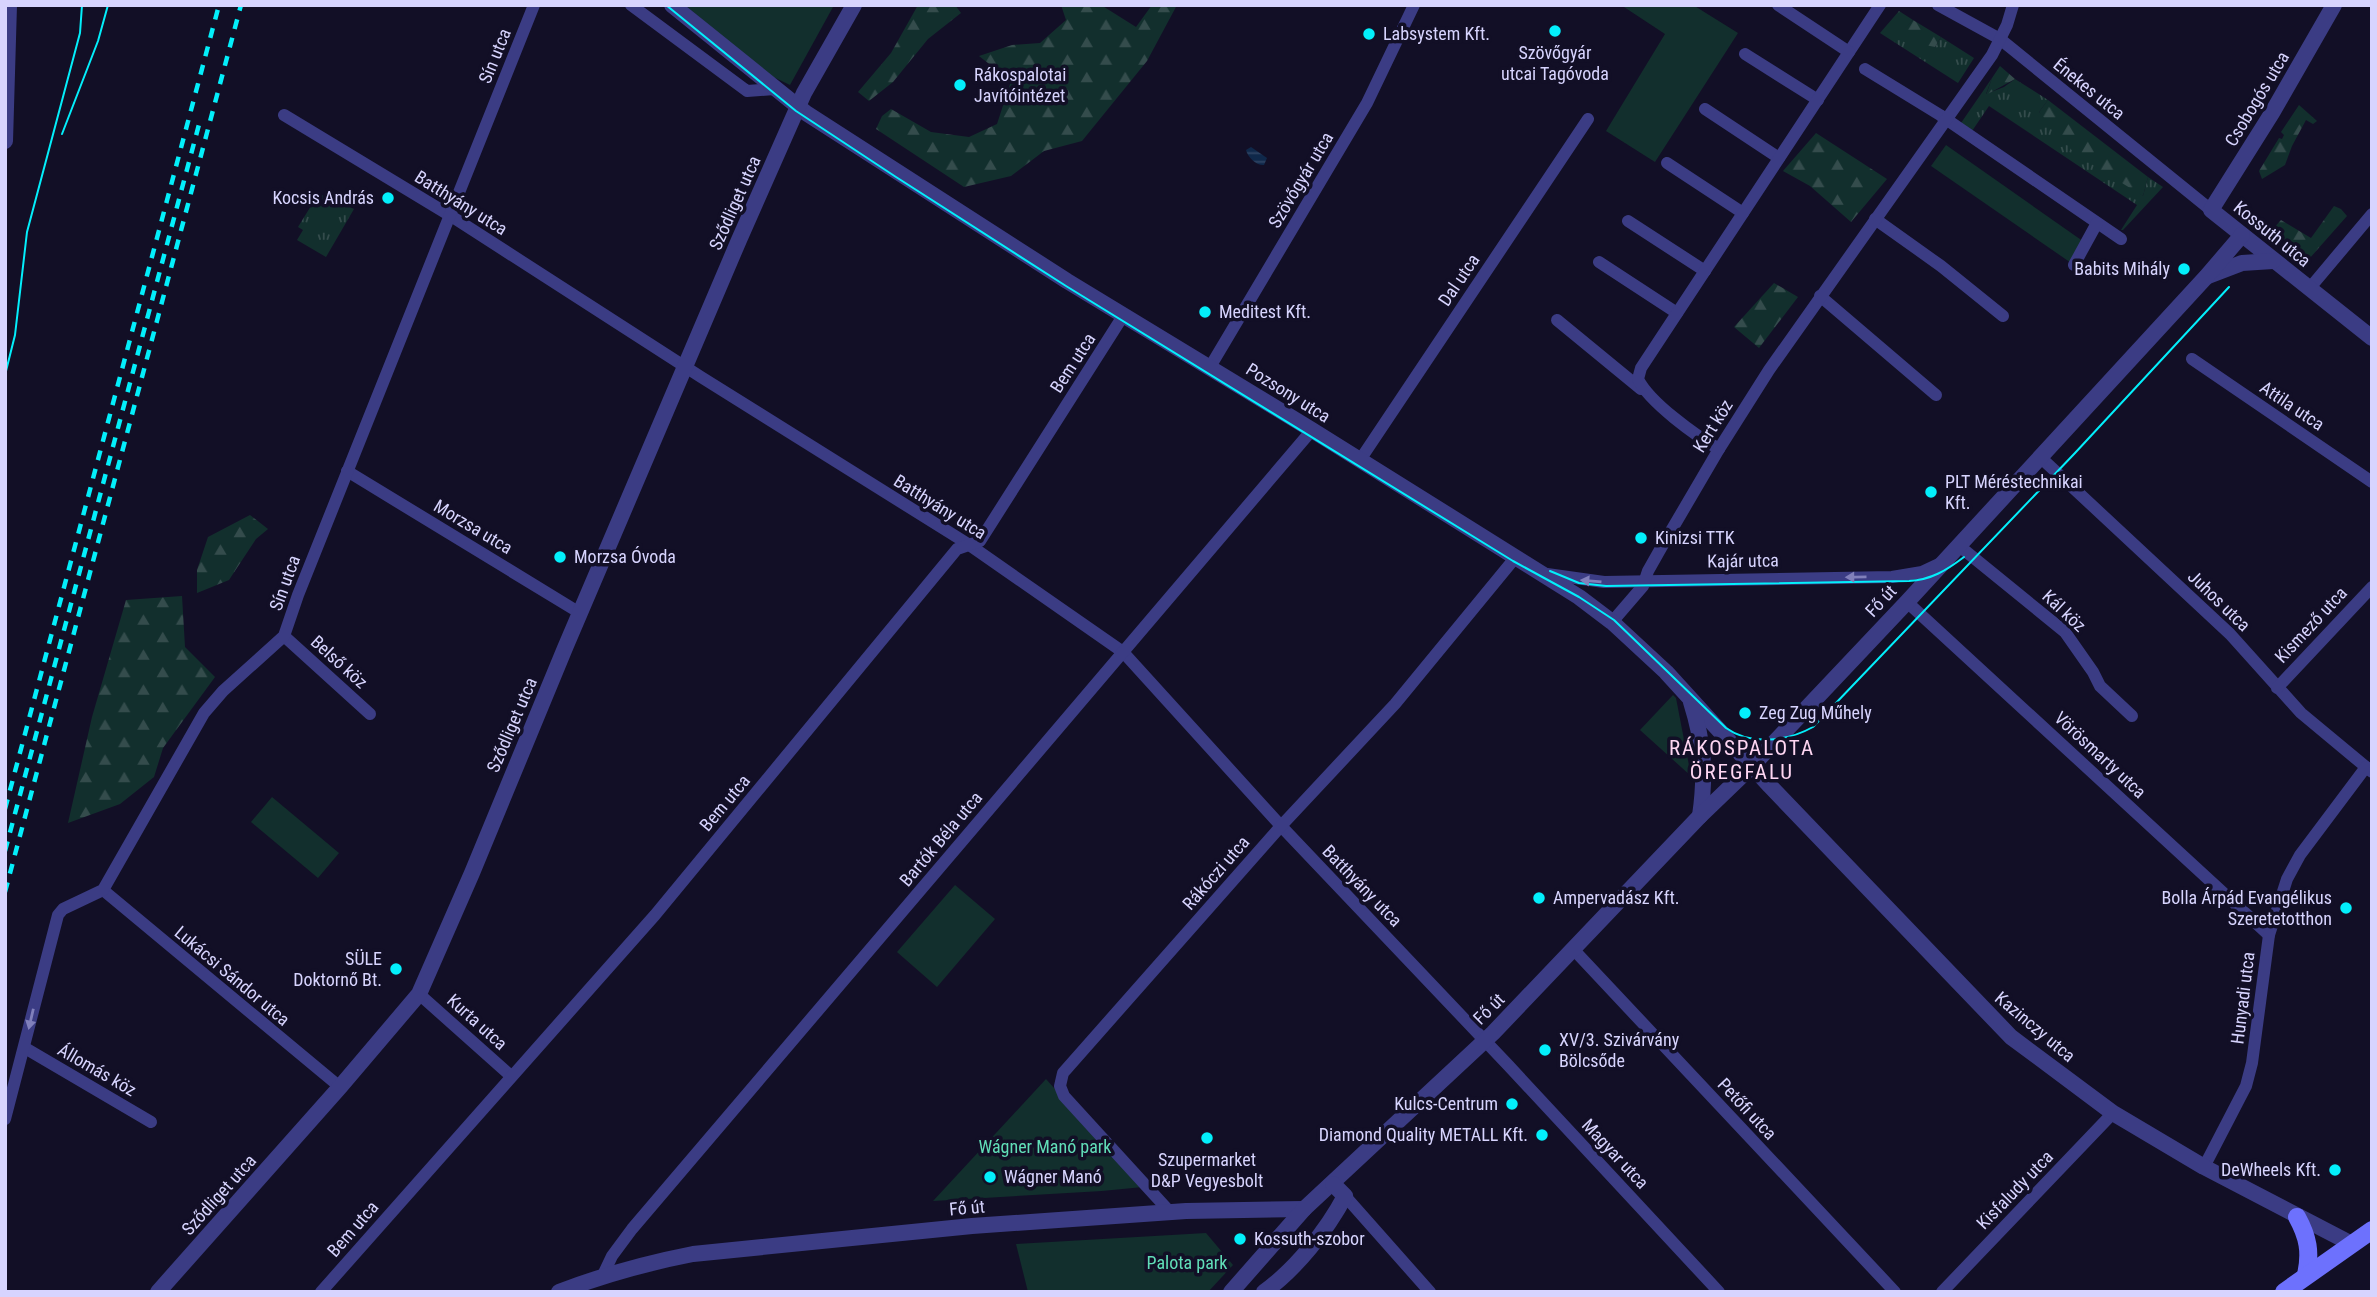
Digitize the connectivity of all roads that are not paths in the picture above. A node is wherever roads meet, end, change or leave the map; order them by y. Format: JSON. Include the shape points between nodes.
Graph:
{"nodes":[{"id":1,"x":9,"y":5,"type":"edge"},
{"id":2,"x":534,"y":5,"type":"edge"},
{"id":3,"x":631,"y":5,"type":"edge"},
{"id":4,"x":672,"y":5,"type":"edge"},
{"id":5,"x":1414,"y":5,"type":"edge"},
{"id":6,"x":1778,"y":5,"type":"edge"},
{"id":7,"x":1880,"y":5,"type":"edge"},
{"id":8,"x":1938,"y":5,"type":"edge"},
{"id":9,"x":2013,"y":5,"type":"edge"},
{"id":10,"x":2334,"y":5,"type":"edge"},
{"id":11,"x":852,"y":6,"type":"edge"},
{"id":12,"x":2000,"y":39,"type":"junction"},
{"id":13,"x":1849,"y":52,"type":"junction"},
{"id":14,"x":1745,"y":54,"type":"dead end"},
{"id":15,"x":1866,"y":69,"type":"dead end"},
{"id":16,"x":774,"y":89,"type":"junction"},
{"id":17,"x":1818,"y":100,"type":"junction"},
{"id":18,"x":798,"y":107,"type":"junction"},
{"id":19,"x":1705,"y":109,"type":"dead end"},
{"id":20,"x":284,"y":115,"type":"dead end"},
{"id":21,"x":1588,"y":119,"type":"dead end"},
{"id":22,"x":1948,"y":120,"type":"junction"},
{"id":23,"x":5,"y":141,"type":"edge"},
{"id":24,"x":1779,"y":158,"type":"junction"},
{"id":25,"x":1667,"y":163,"type":"dead end"},
{"id":26,"x":2211,"y":210,"type":"junction"},
{"id":27,"x":1743,"y":213,"type":"junction"},
{"id":28,"x":2372,"y":214,"type":"edge"},
{"id":29,"x":451,"y":216,"type":"junction"},
{"id":30,"x":1875,"y":219,"type":"junction"},
{"id":31,"x":1628,"y":220,"type":"dead end"},
{"id":32,"x":2097,"y":223,"type":"junction"},
{"id":33,"x":2242,"y":235,"type":"junction"},
{"id":34,"x":2121,"y":239,"type":"dead end"},
{"id":35,"x":2273,"y":261,"type":"junction"},
{"id":36,"x":1599,"y":262,"type":"dead end"},
{"id":37,"x":2074,"y":265,"type":"dead end"},
{"id":38,"x":1705,"y":271,"type":"junction"},
{"id":39,"x":2206,"y":277,"type":"junction"},
{"id":40,"x":2309,"y":289,"type":"junction"},
{"id":41,"x":1820,"y":296,"type":"junction"},
{"id":42,"x":1677,"y":313,"type":"junction"},
{"id":43,"x":1124,"y":316,"type":"junction"},
{"id":44,"x":2003,"y":316,"type":"dead end"},
{"id":45,"x":1557,"y":320,"type":"dead end"},
{"id":46,"x":2372,"y":338,"type":"edge"},
{"id":47,"x":2192,"y":359,"type":"dead end"},
{"id":48,"x":685,"y":366,"type":"junction"},
{"id":49,"x":1210,"y":367,"type":"junction"},
{"id":50,"x":1644,"y":392,"type":"junction"},
{"id":51,"x":1937,"y":395,"type":"dead end"},
{"id":52,"x":1312,"y":430,"type":"junction"},
{"id":53,"x":1719,"y":449,"type":"junction"},
{"id":54,"x":2039,"y":456,"type":"junction"},
{"id":55,"x":1360,"y":460,"type":"junction"},
{"id":56,"x":347,"y":471,"type":"junction"},
{"id":57,"x":2372,"y":482,"type":"edge"},
{"id":58,"x":968,"y":544,"type":"junction"},
{"id":59,"x":1958,"y":545,"type":"junction"},
{"id":60,"x":1515,"y":558,"type":"junction"},
{"id":61,"x":1945,"y":560,"type":"junction"},
{"id":62,"x":1538,"y":572,"type":"junction"},
{"id":63,"x":1645,"y":580,"type":"junction"},
{"id":64,"x":2372,"y":587,"type":"edge"},
{"id":65,"x":1907,"y":602,"type":"junction"},
{"id":66,"x":580,"y":613,"type":"junction"},
{"id":67,"x":1612,"y":622,"type":"junction"},
{"id":68,"x":284,"y":636,"type":"junction"},
{"id":69,"x":1123,"y":652,"type":"junction"},
{"id":70,"x":2277,"y":688,"type":"junction"},
{"id":71,"x":1689,"y":697,"type":"junction"},
{"id":72,"x":370,"y":714,"type":"dead end"},
{"id":73,"x":2132,"y":716,"type":"dead end"},
{"id":74,"x":1752,"y":766,"type":"junction"},
{"id":75,"x":2369,"y":770,"type":"edge"},
{"id":76,"x":1700,"y":816,"type":"junction"},
{"id":77,"x":1281,"y":826,"type":"junction"},
{"id":78,"x":103,"y":891,"type":"junction"},
{"id":79,"x":2269,"y":935,"type":"junction"},
{"id":80,"x":1574,"y":950,"type":"junction"},
{"id":81,"x":419,"y":994,"type":"junction"},
{"id":82,"x":1485,"y":1041,"type":"junction"},
{"id":83,"x":25,"y":1048,"type":"junction"},
{"id":84,"x":511,"y":1076,"type":"junction"},
{"id":85,"x":340,"y":1087,"type":"junction"},
{"id":86,"x":2113,"y":1113,"type":"junction"},
{"id":87,"x":5,"y":1119,"type":"edge"},
{"id":88,"x":151,"y":1122,"type":"dead end"},
{"id":89,"x":2204,"y":1167,"type":"junction"},
{"id":90,"x":1333,"y":1184,"type":"junction"},
{"id":91,"x":1345,"y":1196,"type":"junction"},
{"id":92,"x":1304,"y":1209,"type":"junction"},
{"id":93,"x":1170,"y":1212,"type":"junction"},
{"id":94,"x":2297,"y":1217,"type":"junction"},
{"id":95,"x":2372,"y":1230,"type":"edge"},
{"id":96,"x":2350,"y":1243,"type":"junction"},
{"id":97,"x":603,"y":1275,"type":"junction"},
{"id":98,"x":2306,"y":1275,"type":"junction"},
{"id":99,"x":158,"y":1292,"type":"edge"},
{"id":100,"x":321,"y":1292,"type":"edge"},
{"id":101,"x":559,"y":1292,"type":"edge"},
{"id":102,"x":1231,"y":1292,"type":"edge"},
{"id":103,"x":1264,"y":1292,"type":"edge"},
{"id":104,"x":1430,"y":1292,"type":"edge"},
{"id":105,"x":1719,"y":1292,"type":"edge"},
{"id":106,"x":1895,"y":1292,"type":"edge"},
{"id":107,"x":1942,"y":1292,"type":"edge"},
{"id":108,"x":2284,"y":1292,"type":"edge"}],
"edges":[{"from":1,"to":23,"type":"street"},
{"from":2,"to":29,"type":"street","name":"Sín utca"},
{"from":3,"to":16,"type":"street","via":[[747,91]]},
{"from":4,"to":16,"type":"street","name":"Pozsony utca"},
{"from":5,"to":49,"type":"street","name":"Szövőgyár utca","via":[[1367,103]]},
{"from":6,"to":13,"type":"street"},
{"from":7,"to":13,"type":"street"},
{"from":8,"to":12,"type":"street","name":"Énekes utca"},
{"from":9,"to":12,"type":"street","name":"Kert köz"},
{"from":10,"to":26,"type":"street","name":"Csobogós utca"},
{"from":11,"to":18,"type":"street","name":"Sződliget utca"},
{"from":12,"to":22,"type":"street","name":"Kert köz"},
{"from":12,"to":26,"type":"street","name":"Énekes utca"},
{"from":13,"to":17,"type":"street"},
{"from":14,"to":17,"type":"street"},
{"from":15,"to":22,"type":"street"},
{"from":16,"to":18,"type":"street","name":"Pozsony utca"},
{"from":17,"to":24,"type":"street"},
{"from":18,"to":43,"type":"street","name":"Pozsony utca"},
{"from":18,"to":48,"type":"street","name":"Sződliget utca"},
{"from":19,"to":24,"type":"street"},
{"from":20,"to":29,"type":"street","name":"Batthyány utca"},
{"from":21,"to":55,"type":"street","name":"Dal utca"},
{"from":22,"to":30,"type":"street","name":"Kert köz"},
{"from":22,"to":32,"type":"street"},
{"from":24,"to":27,"type":"street"},
{"from":25,"to":27,"type":"street"},
{"from":26,"to":33,"type":"street","name":"Kossuth utca"},
{"from":27,"to":38,"type":"street"},
{"from":28,"to":40,"type":"street","name":"Kossuth utca"},
{"from":29,"to":48,"type":"street","name":"Batthyány utca"},
{"from":29,"to":56,"type":"street","name":"Sín utca"},
{"from":30,"to":41,"type":"street","name":"Kert köz"},
{"from":30,"to":44,"type":"street"},
{"from":31,"to":38,"type":"street"},
{"from":32,"to":34,"type":"street"},
{"from":32,"to":37,"type":"street"},
{"from":33,"to":35,"type":"street","name":"Kossuth utca"},
{"from":33,"to":39,"type":"street","name":"Fő út"},
{"from":35,"to":39,"type":"street","name":"Fő út","via":[[2242,263]]},
{"from":35,"to":40,"type":"street","name":"Kossuth utca"},
{"from":36,"to":42,"type":"street"},
{"from":38,"to":42,"type":"street"},
{"from":39,"to":54,"type":"street","name":"Fő út"},
{"from":40,"to":46,"type":"street","name":"Kossuth utca"},
{"from":41,"to":51,"type":"street"},
{"from":41,"to":53,"type":"street","name":"Kert köz"},
{"from":42,"to":50,"type":"street","via":[[1641,368],[1638,379]]},
{"from":43,"to":49,"type":"street","name":"Pozsony utca"},
{"from":43,"to":58,"type":"street","name":"Bem utca","via":[[980,541]]},
{"from":45,"to":50,"type":"street"},
{"from":47,"to":57,"type":"street","name":"Attila utca"},
{"from":48,"to":58,"type":"street","name":"Batthyány utca"},
{"from":48,"to":66,"type":"street","name":"Sződliget utca"},
{"from":49,"to":52,"type":"street","name":"Pozsony utca"},
{"from":50,"to":53,"type":"street"},
{"from":52,"to":55,"type":"street","name":"Pozsony utca"},
{"from":52,"to":69,"type":"street","name":"Bartók Béla utca"},
{"from":53,"to":63,"type":"street","name":"Kert köz"},
{"from":54,"to":59,"type":"street","name":"Fő út"},
{"from":54,"to":70,"type":"street","name":"Juhos utca","via":[[2230,634]]},
{"from":55,"to":60,"type":"street","name":"Pozsony utca"},
{"from":56,"to":66,"type":"street","name":"Morzsa utca"},
{"from":56,"to":68,"type":"street","name":"Sín utca"},
{"from":58,"to":69,"type":"street","name":"Batthyány utca"},
{"from":58,"to":84,"type":"street","name":"Bem utca","via":[[957,549],[655,915]]},
{"from":59,"to":61,"type":"street","name":"Fő út"},
{"from":59,"to":73,"type":"street","name":"Kál köz","via":[[2065,632],[2100,686]]},
{"from":60,"to":62,"type":"street","name":"Pozsony utca"},
{"from":60,"to":77,"type":"street","name":"Rákóczi utca","via":[[1395,704]]},
{"from":61,"to":63,"type":"street","name":"Kajár utca","one_way":true,"via":[[1899,577]]},
{"from":61,"to":65,"type":"street","name":"Fő út"},
{"from":63,"to":62,"type":"street","name":"Kajár utca","one_way":true,"via":[[1604,582]]},
{"from":62,"to":67,"type":"street","name":"Pozsony utca"},
{"from":63,"to":67,"type":"street","name":"Kert köz"},
{"from":64,"to":70,"type":"street","name":"Kismező utca"},
{"from":65,"to":74,"type":"street","name":"Fő út"},
{"from":65,"to":79,"type":"street","name":"Vörösmarty utca"},
{"from":66,"to":81,"type":"street","name":"Sződliget utca"},
{"from":67,"to":71,"type":"street","name":"Pozsony utca"},
{"from":68,"to":72,"type":"street","name":"Belső köz"},
{"from":68,"to":78,"type":"street","name":"Sín utca","via":[[204,713]]},
{"from":69,"to":77,"type":"street","name":"Batthyány utca"},
{"from":69,"to":97,"type":"street","name":"Bartók Béla utca","via":[[632,1229]]},
{"from":70,"to":75,"type":"street","name":"Juhos utca"},
{"from":71,"to":74,"type":"street","name":"Pozsony utca"},
{"from":71,"to":76,"type":"street","via":[[1703,755]]},
{"from":74,"to":76,"type":"street","name":"Fő út"},
{"from":74,"to":86,"type":"street","name":"Kazinczy utca","via":[[2011,1037]]},
{"from":75,"to":79,"type":"street","name":"Hunyadi utca","via":[[2300,855]]},
{"from":76,"to":80,"type":"street","name":"Fő út"},
{"from":77,"to":82,"type":"street","name":"Batthyány utca"},
{"from":77,"to":93,"type":"street","name":"Rákóczi utca","via":[[1063,1073],[1060,1086],[1064,1096]]},
{"from":78,"to":83,"type":"street","one_way":true,"via":[[58,915]]},
{"from":78,"to":85,"type":"street","name":"Lukácsi Sándor utca"},
{"from":79,"to":89,"type":"street","name":"Hunyadi utca","via":[[2246,1086]]},
{"from":80,"to":82,"type":"street","name":"Fő út"},
{"from":80,"to":106,"type":"street","name":"Petőfi utca"},
{"from":81,"to":84,"type":"street","name":"Kurta utca"},
{"from":81,"to":85,"type":"street","name":"Sződliget utca"},
{"from":82,"to":90,"type":"street","name":"Fő út"},
{"from":82,"to":105,"type":"street","name":"Magyar utca"},
{"from":83,"to":87,"type":"street"},
{"from":83,"to":88,"type":"street","name":"Állomás köz"},
{"from":84,"to":100,"type":"street","name":"Bem utca"},
{"from":85,"to":99,"type":"street","name":"Sződliget utca"},
{"from":86,"to":89,"type":"street","name":"Kazinczy utca"},
{"from":86,"to":107,"type":"street","name":"Kisfaludy utca"},
{"from":89,"to":94,"type":"street","name":"Kazinczy utca"},
{"from":90,"to":91,"type":"street"},
{"from":90,"to":92,"type":"street","name":"Fő út"},
{"from":91,"to":103,"type":"street","via":[[1311,1246]]},
{"from":91,"to":104,"type":"street"},
{"from":92,"to":93,"type":"street","name":"Fő út"},
{"from":92,"to":102,"type":"street"},
{"from":93,"to":97,"type":"street","name":"Fő út","via":[[693,1254]]},
{"from":94,"to":96,"type":"street","name":"Kazinczy utca"},
{"from":94,"to":98,"type":"main road","via":[[2309,1241]]},
{"from":95,"to":96,"type":"main road"},
{"from":96,"to":98,"type":"main road"},
{"from":97,"to":101,"type":"street","name":"Fő út"},
{"from":98,"to":108,"type":"main road"}]}
